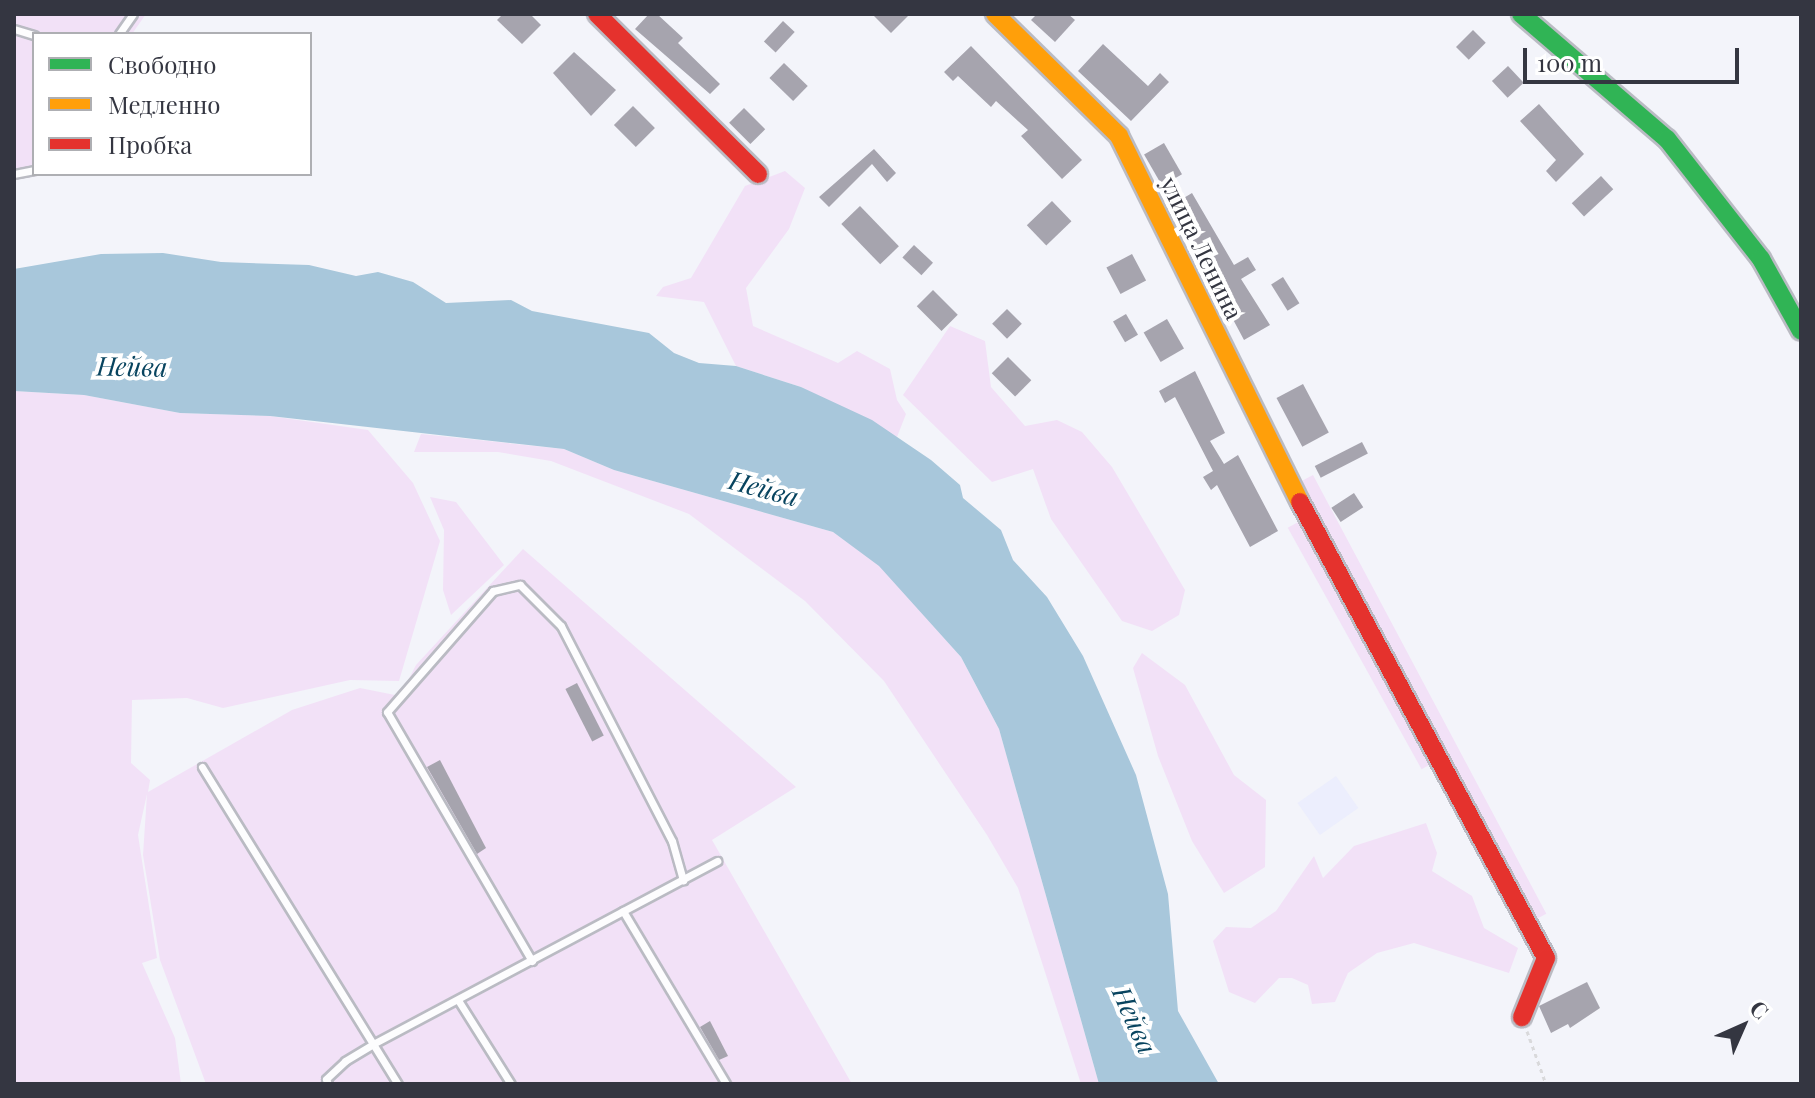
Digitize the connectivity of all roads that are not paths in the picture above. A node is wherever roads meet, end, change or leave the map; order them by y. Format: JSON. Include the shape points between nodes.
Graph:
{"nodes":[{"id":1,"x":133,"y":14,"type":"edge"},
{"id":2,"x":597,"y":14,"type":"edge"},
{"id":3,"x":995,"y":14,"type":"edge"},
{"id":4,"x":1521,"y":14,"type":"edge"},
{"id":5,"x":120,"y":32,"type":"edge"},
{"id":6,"x":758,"y":174,"type":"dead end"},
{"id":7,"x":1801,"y":331,"type":"edge"},
{"id":8,"x":202,"y":767,"type":"dead end"},
{"id":9,"x":717,"y":861,"type":"dead end"},
{"id":10,"x":683,"y":880,"type":"junction"},
{"id":11,"x":623,"y":911,"type":"junction"},
{"id":12,"x":532,"y":961,"type":"junction"},
{"id":13,"x":458,"y":1000,"type":"junction"},
{"id":14,"x":1522,"y":1017,"type":"road end"},
{"id":15,"x":373,"y":1044,"type":"junction"},
{"id":16,"x":328,"y":1084,"type":"edge"},
{"id":17,"x":398,"y":1084,"type":"edge"},
{"id":18,"x":511,"y":1084,"type":"edge"},
{"id":19,"x":726,"y":1084,"type":"edge"}],
"edges":[{"from":1,"to":5,"type":"lane"},
{"from":2,"to":6,"type":"street"},
{"from":3,"to":14,"type":"street","name":"улица Ленина","via":[[1119,136],[1318,538],[1546,958]]},
{"from":4,"to":7,"type":"street","via":[[1667,139],[1761,259]]},
{"from":8,"to":15,"type":"lane"},
{"from":9,"to":10,"type":"lane"},
{"from":10,"to":11,"type":"lane"},
{"from":10,"to":12,"type":"lane","via":[[672,841],[561,626],[520,585],[493,591],[387,712]]},
{"from":11,"to":12,"type":"lane"},
{"from":11,"to":19,"type":"lane"},
{"from":12,"to":13,"type":"lane"},
{"from":13,"to":15,"type":"lane"},
{"from":13,"to":18,"type":"lane"},
{"from":15,"to":16,"type":"lane","via":[[345,1061],[326,1079]]},
{"from":15,"to":17,"type":"lane"}]}
